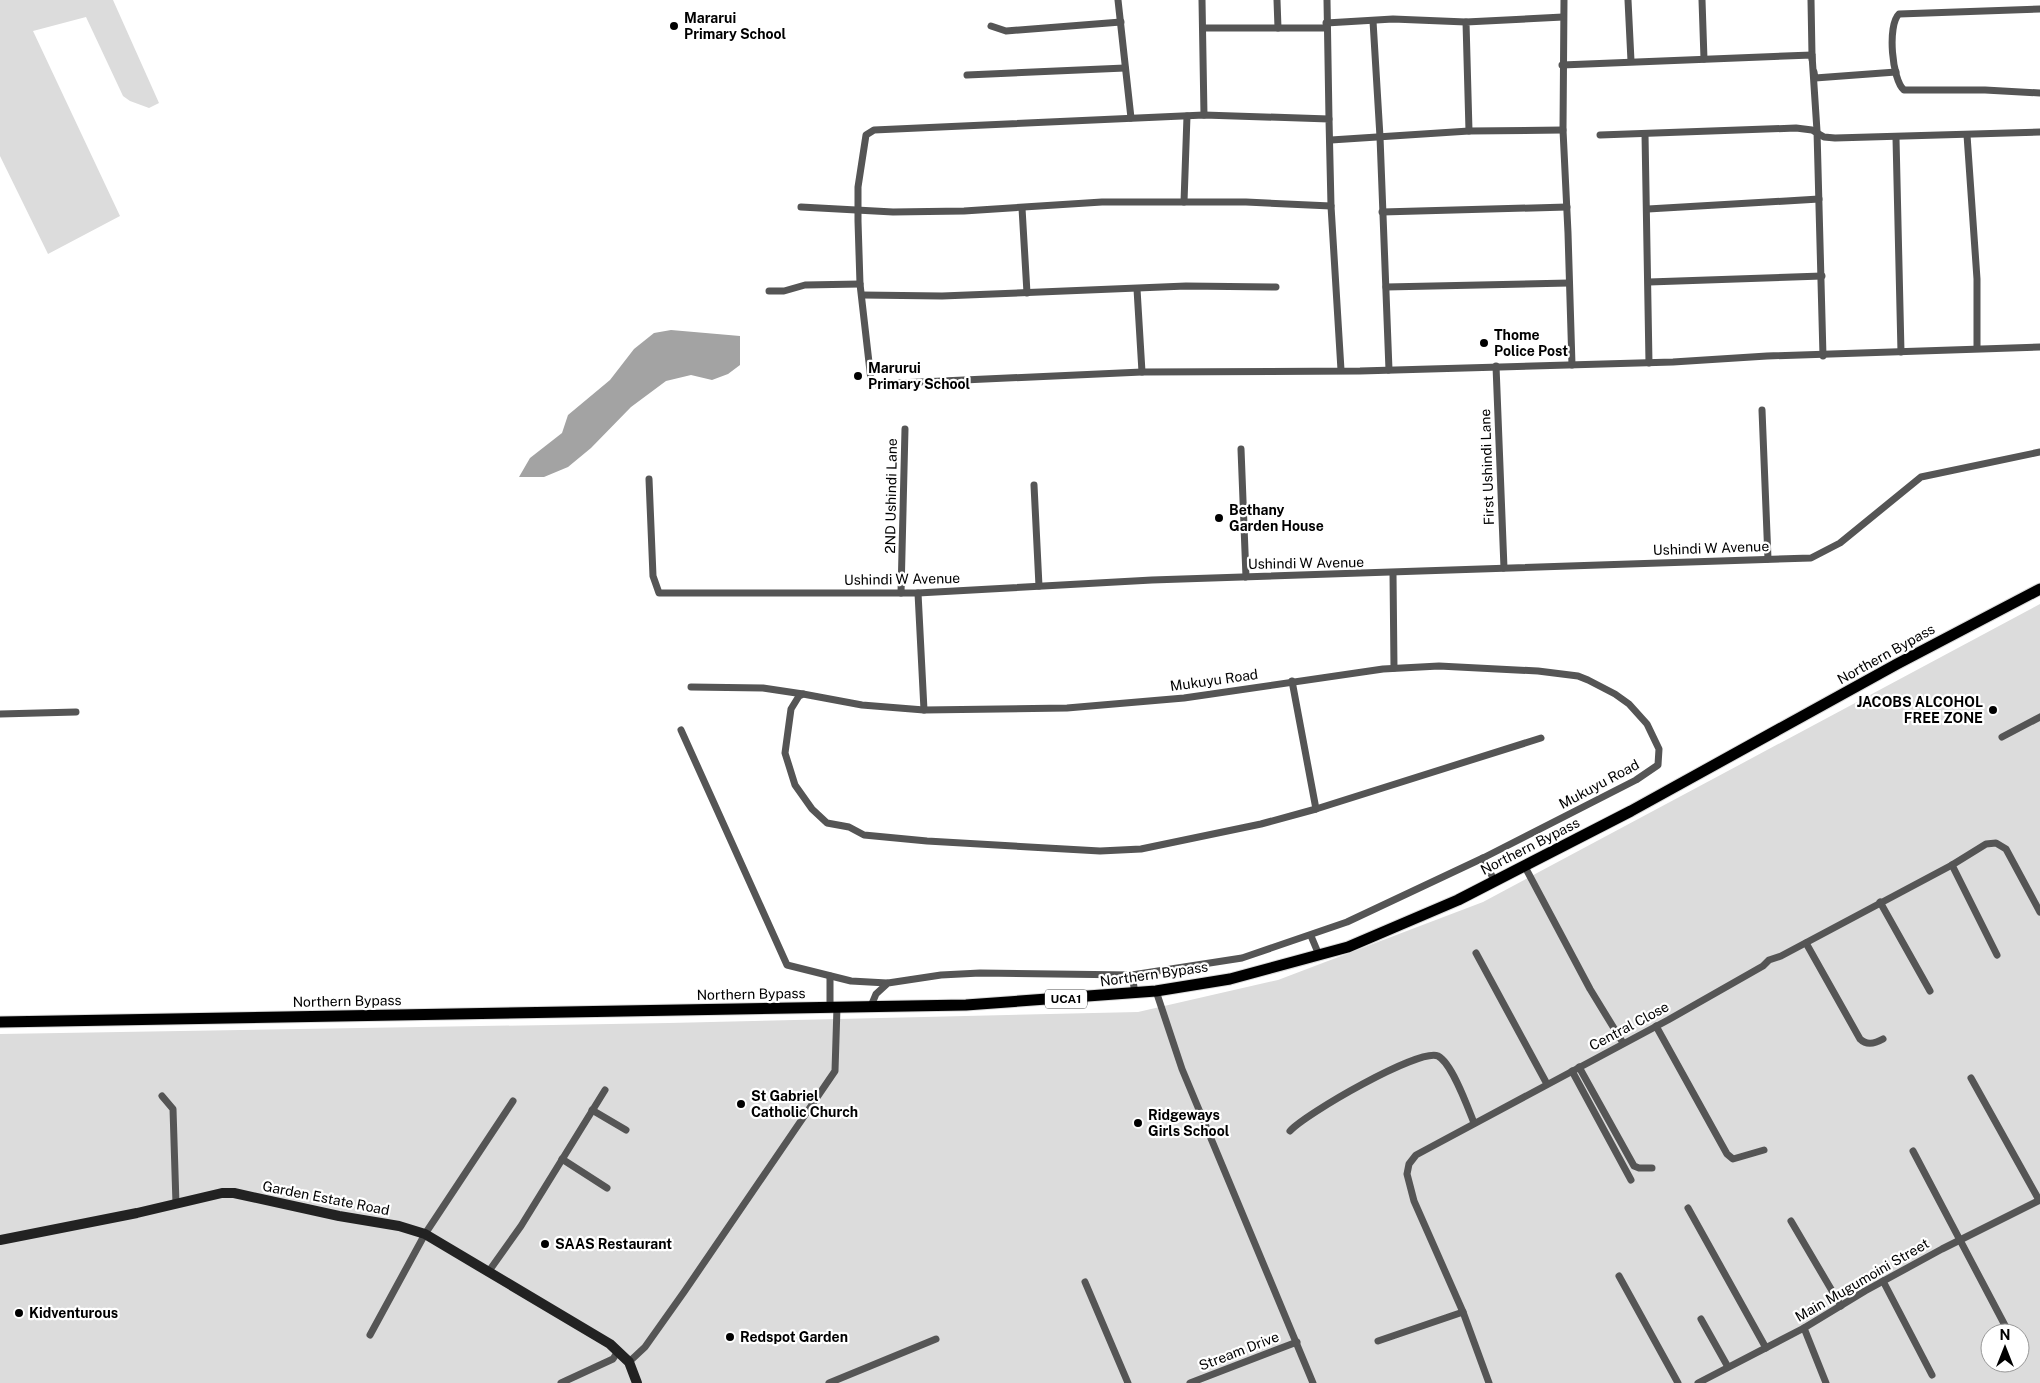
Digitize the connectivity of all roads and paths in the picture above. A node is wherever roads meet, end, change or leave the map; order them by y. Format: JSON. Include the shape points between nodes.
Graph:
{"nodes":[{"id":1,"x":1118,"y":0,"type":"edge"},
{"id":2,"x":1202,"y":0,"type":"edge"},
{"id":3,"x":1277,"y":0,"type":"edge"},
{"id":4,"x":1327,"y":0,"type":"edge"},
{"id":5,"x":1564,"y":0,"type":"edge"},
{"id":6,"x":1628,"y":0,"type":"edge"},
{"id":7,"x":1702,"y":0,"type":"edge"},
{"id":8,"x":1811,"y":0,"type":"edge"},
{"id":9,"x":2040,"y":9,"type":"edge"},
{"id":10,"x":1563,"y":17,"type":"junction"},
{"id":11,"x":1373,"y":21,"type":"junction"},
{"id":12,"x":1121,"y":22,"type":"junction"},
{"id":13,"x":1466,"y":22,"type":"junction"},
{"id":14,"x":1326,"y":25,"type":"junction"},
{"id":15,"x":991,"y":26,"type":"dead end"},
{"id":16,"x":1203,"y":28,"type":"junction"},
{"id":17,"x":1278,"y":28,"type":"junction"},
{"id":18,"x":1812,"y":55,"type":"junction"},
{"id":19,"x":1704,"y":59,"type":"junction"},
{"id":20,"x":1631,"y":61,"type":"junction"},
{"id":21,"x":1562,"y":65,"type":"junction"},
{"id":22,"x":1126,"y":68,"type":"junction"},
{"id":23,"x":1896,"y":72,"type":"junction"},
{"id":24,"x":967,"y":75,"type":"dead end"},
{"id":25,"x":2040,"y":93,"type":"edge"},
{"id":26,"x":1204,"y":115,"type":"junction"},
{"id":27,"x":1187,"y":116,"type":"junction"},
{"id":28,"x":1131,"y":118,"type":"junction"},
{"id":29,"x":1329,"y":118,"type":"junction"},
{"id":30,"x":1563,"y":130,"type":"junction"},
{"id":31,"x":1468,"y":131,"type":"junction"},
{"id":32,"x":1817,"y":131,"type":"junction"},
{"id":33,"x":2040,"y":132,"type":"edge"},
{"id":34,"x":1645,"y":134,"type":"junction"},
{"id":35,"x":1600,"y":135,"type":"dead end"},
{"id":36,"x":1967,"y":135,"type":"junction"},
{"id":37,"x":1380,"y":137,"type":"junction"},
{"id":38,"x":1896,"y":138,"type":"junction"},
{"id":39,"x":1331,"y":140,"type":"junction"},
{"id":40,"x":1819,"y":199,"type":"junction"},
{"id":41,"x":1184,"y":202,"type":"junction"},
{"id":42,"x":1331,"y":206,"type":"junction"},
{"id":43,"x":801,"y":207,"type":"dead end"},
{"id":44,"x":1567,"y":207,"type":"junction"},
{"id":45,"x":1022,"y":208,"type":"junction"},
{"id":46,"x":858,"y":209,"type":"junction"},
{"id":47,"x":1648,"y":209,"type":"junction"},
{"id":48,"x":1382,"y":212,"type":"junction"},
{"id":49,"x":1822,"y":276,"type":"junction"},
{"id":50,"x":1649,"y":282,"type":"junction"},
{"id":51,"x":1569,"y":283,"type":"junction"},
{"id":52,"x":860,"y":284,"type":"junction"},
{"id":53,"x":1276,"y":287,"type":"dead end"},
{"id":54,"x":1386,"y":287,"type":"junction"},
{"id":55,"x":1137,"y":289,"type":"junction"},
{"id":56,"x":769,"y":291,"type":"dead end"},
{"id":57,"x":1026,"y":293,"type":"junction"},
{"id":58,"x":862,"y":295,"type":"junction"},
{"id":59,"x":2040,"y":346,"type":"edge"},
{"id":60,"x":1977,"y":348,"type":"junction"},
{"id":61,"x":1902,"y":352,"type":"junction"},
{"id":62,"x":1824,"y":356,"type":"junction"},
{"id":63,"x":1649,"y":363,"type":"junction"},
{"id":64,"x":1572,"y":365,"type":"junction"},
{"id":65,"x":1496,"y":366,"type":"junction"},
{"id":66,"x":1341,"y":370,"type":"junction"},
{"id":67,"x":1389,"y":370,"type":"junction"},
{"id":68,"x":1142,"y":372,"type":"junction"},
{"id":69,"x":1762,"y":410,"type":"dead end"},
{"id":70,"x":905,"y":429,"type":"dead end"},
{"id":71,"x":1241,"y":449,"type":"dead end"},
{"id":72,"x":2040,"y":452,"type":"edge"},
{"id":73,"x":649,"y":479,"type":"dead end"},
{"id":74,"x":1034,"y":485,"type":"dead end"},
{"id":75,"x":1768,"y":559,"type":"junction"},
{"id":76,"x":1504,"y":568,"type":"junction"},
{"id":77,"x":1393,"y":573,"type":"junction"},
{"id":78,"x":1246,"y":576,"type":"junction"},
{"id":79,"x":1038,"y":586,"type":"junction"},
{"id":80,"x":2040,"y":589,"type":"edge"},
{"id":81,"x":901,"y":593,"type":"junction"},
{"id":82,"x":918,"y":593,"type":"junction"},
{"id":83,"x":1394,"y":668,"type":"junction"},
{"id":84,"x":1292,"y":681,"type":"junction"},
{"id":85,"x":691,"y":687,"type":"dead end"},
{"id":86,"x":803,"y":694,"type":"junction"},
{"id":87,"x":924,"y":710,"type":"junction"},
{"id":88,"x":76,"y":712,"type":"dead end"},
{"id":89,"x":0,"y":714,"type":"edge"},
{"id":90,"x":2040,"y":717,"type":"edge"},
{"id":91,"x":681,"y":730,"type":"dead end"},
{"id":92,"x":1541,"y":738,"type":"dead end"},
{"id":93,"x":2002,"y":738,"type":"dead end"},
{"id":94,"x":1316,"y":809,"type":"junction"},
{"id":95,"x":1483,"y":858,"type":"junction"},
{"id":96,"x":1952,"y":865,"type":"junction"},
{"id":97,"x":1524,"y":867,"type":"junction"},
{"id":98,"x":1495,"y":882,"type":"junction"},
{"id":99,"x":1880,"y":902,"type":"junction"},
{"id":100,"x":2040,"y":912,"type":"edge"},
{"id":101,"x":1310,"y":936,"type":"junction"},
{"id":102,"x":1806,"y":943,"type":"junction"},
{"id":103,"x":1476,"y":953,"type":"dead end"},
{"id":104,"x":1319,"y":956,"type":"junction"},
{"id":105,"x":1997,"y":956,"type":"dead end"},
{"id":106,"x":1132,"y":975,"type":"junction"},
{"id":107,"x":830,"y":976,"type":"junction"},
{"id":108,"x":888,"y":983,"type":"junction"},
{"id":109,"x":1156,"y":991,"type":"junction"},
{"id":110,"x":1930,"y":991,"type":"dead end"},
{"id":111,"x":1135,"y":993,"type":"junction"},
{"id":112,"x":871,"y":1006,"type":"junction"},
{"id":113,"x":834,"y":1007,"type":"junction"},
{"id":114,"x":0,"y":1022,"type":"edge"},
{"id":115,"x":1656,"y":1026,"type":"junction"},
{"id":116,"x":1883,"y":1039,"type":"dead end"},
{"id":117,"x":1624,"y":1043,"type":"junction"},
{"id":118,"x":1579,"y":1067,"type":"junction"},
{"id":119,"x":1572,"y":1071,"type":"junction"},
{"id":120,"x":1971,"y":1078,"type":"dead end"},
{"id":121,"x":1547,"y":1084,"type":"junction"},
{"id":122,"x":604,"y":1090,"type":"dead end"},
{"id":123,"x":162,"y":1096,"type":"dead end"},
{"id":124,"x":513,"y":1101,"type":"dead end"},
{"id":125,"x":592,"y":1110,"type":"junction"},
{"id":126,"x":1474,"y":1123,"type":"junction"},
{"id":127,"x":626,"y":1130,"type":"dead end"},
{"id":128,"x":1290,"y":1131,"type":"dead end"},
{"id":129,"x":1764,"y":1150,"type":"dead end"},
{"id":130,"x":1913,"y":1151,"type":"dead end"},
{"id":131,"x":562,"y":1159,"type":"junction"},
{"id":132,"x":1652,"y":1168,"type":"dead end"},
{"id":133,"x":1631,"y":1180,"type":"dead end"},
{"id":134,"x":607,"y":1188,"type":"dead end"},
{"id":135,"x":2039,"y":1200,"type":"edge"},
{"id":136,"x":176,"y":1204,"type":"junction"},
{"id":137,"x":1688,"y":1208,"type":"dead end"},
{"id":138,"x":1791,"y":1221,"type":"dead end"},
{"id":139,"x":425,"y":1234,"type":"junction"},
{"id":140,"x":0,"y":1240,"type":"edge"},
{"id":141,"x":1962,"y":1240,"type":"junction"},
{"id":142,"x":489,"y":1271,"type":"junction"},
{"id":143,"x":1619,"y":1276,"type":"dead end"},
{"id":144,"x":1883,"y":1281,"type":"junction"},
{"id":145,"x":1085,"y":1282,"type":"dead end"},
{"id":146,"x":1841,"y":1306,"type":"junction"},
{"id":147,"x":1463,"y":1312,"type":"junction"},
{"id":148,"x":1701,"y":1319,"type":"dead end"},
{"id":149,"x":2004,"y":1323,"type":"edge"},
{"id":150,"x":1804,"y":1328,"type":"junction"},
{"id":151,"x":370,"y":1335,"type":"dead end"},
{"id":152,"x":936,"y":1339,"type":"dead end"},
{"id":153,"x":1378,"y":1341,"type":"dead end"},
{"id":154,"x":1297,"y":1342,"type":"junction"},
{"id":155,"x":1766,"y":1348,"type":"junction"},
{"id":156,"x":618,"y":1350,"type":"junction"},
{"id":157,"x":629,"y":1362,"type":"junction"},
{"id":158,"x":1728,"y":1367,"type":"junction"},
{"id":159,"x":1932,"y":1375,"type":"dead end"},
{"id":160,"x":561,"y":1383,"type":"edge"},
{"id":161,"x":637,"y":1383,"type":"edge"},
{"id":162,"x":829,"y":1383,"type":"edge"},
{"id":163,"x":1128,"y":1383,"type":"edge"},
{"id":164,"x":1190,"y":1383,"type":"edge"},
{"id":165,"x":1313,"y":1383,"type":"edge"},
{"id":166,"x":1489,"y":1383,"type":"edge"},
{"id":167,"x":1678,"y":1383,"type":"edge"},
{"id":168,"x":1698,"y":1383,"type":"edge"},
{"id":169,"x":1826,"y":1383,"type":"edge"}],
"edges":[{"from":1,"to":12,"type":"street"},
{"from":2,"to":16,"type":"street"},
{"from":3,"to":17,"type":"street"},
{"from":4,"to":14,"type":"street"},
{"from":5,"to":10,"type":"street"},
{"from":6,"to":20,"type":"street"},
{"from":7,"to":19,"type":"street"},
{"from":8,"to":18,"type":"street"},
{"from":9,"to":23,"type":"street","via":[[1899,14],[1893,34]]},
{"from":10,"to":13,"type":"street"},
{"from":10,"to":21,"type":"street"},
{"from":11,"to":13,"type":"street"},
{"from":11,"to":14,"type":"street"},
{"from":11,"to":37,"type":"street"},
{"from":12,"to":15,"type":"street","via":[[1006,31]]},
{"from":12,"to":22,"type":"street"},
{"from":13,"to":31,"type":"street"},
{"from":14,"to":17,"type":"street"},
{"from":14,"to":29,"type":"street"},
{"from":16,"to":17,"type":"street"},
{"from":16,"to":26,"type":"street"},
{"from":18,"to":19,"type":"street"},
{"from":18,"to":23,"type":"street","via":[[1815,78]]},
{"from":18,"to":32,"type":"street"},
{"from":19,"to":20,"type":"street"},
{"from":20,"to":21,"type":"street"},
{"from":21,"to":30,"type":"street"},
{"from":22,"to":24,"type":"street"},
{"from":22,"to":28,"type":"street"},
{"from":23,"to":25,"type":"street","via":[[1904,90]]},
{"from":26,"to":27,"type":"street"},
{"from":26,"to":29,"type":"street"},
{"from":27,"to":28,"type":"street"},
{"from":27,"to":41,"type":"street"},
{"from":28,"to":46,"type":"street","via":[[874,130],[867,133],[862,154]]},
{"from":29,"to":39,"type":"street"},
{"from":30,"to":31,"type":"street"},
{"from":30,"to":44,"type":"street"},
{"from":31,"to":37,"type":"street"},
{"from":32,"to":34,"type":"street","via":[[1796,128]]},
{"from":32,"to":38,"type":"street","via":[[1828,137]]},
{"from":32,"to":40,"type":"street"},
{"from":33,"to":36,"type":"street"},
{"from":34,"to":35,"type":"street"},
{"from":34,"to":47,"type":"street"},
{"from":36,"to":38,"type":"street"},
{"from":36,"to":60,"type":"street","via":[[1977,279]]},
{"from":37,"to":39,"type":"street"},
{"from":37,"to":48,"type":"street"},
{"from":38,"to":61,"type":"street"},
{"from":39,"to":42,"type":"street"},
{"from":40,"to":47,"type":"street"},
{"from":40,"to":49,"type":"street"},
{"from":41,"to":42,"type":"street"},
{"from":41,"to":45,"type":"street","via":[[1079,203]]},
{"from":42,"to":66,"type":"street"},
{"from":43,"to":46,"type":"street"},
{"from":44,"to":48,"type":"street"},
{"from":44,"to":51,"type":"street"},
{"from":45,"to":46,"type":"street","via":[[893,212]]},
{"from":45,"to":57,"type":"street"},
{"from":46,"to":52,"type":"street"},
{"from":47,"to":50,"type":"street"},
{"from":48,"to":54,"type":"street"},
{"from":49,"to":50,"type":"street"},
{"from":49,"to":62,"type":"street"},
{"from":50,"to":63,"type":"street"},
{"from":51,"to":54,"type":"street"},
{"from":51,"to":64,"type":"street"},
{"from":52,"to":56,"type":"street","via":[[805,285]]},
{"from":52,"to":58,"type":"street"},
{"from":53,"to":55,"type":"street"},
{"from":54,"to":67,"type":"street"},
{"from":55,"to":57,"type":"street"},
{"from":55,"to":68,"type":"street"},
{"from":57,"to":58,"type":"street"},
{"from":58,"to":68,"type":"street","via":[[868,370],[873,383]]},
{"from":59,"to":60,"type":"street"},
{"from":60,"to":61,"type":"street"},
{"from":61,"to":62,"type":"street"},
{"from":62,"to":63,"type":"street"},
{"from":63,"to":64,"type":"street"},
{"from":64,"to":65,"type":"street"},
{"from":65,"to":67,"type":"street"},
{"from":65,"to":76,"type":"street","name":"First Ushindi Lane"},
{"from":66,"to":67,"type":"street"},
{"from":66,"to":68,"type":"street"},
{"from":69,"to":75,"type":"street"},
{"from":70,"to":81,"type":"street","name":"2ND Ushindi Lane"},
{"from":71,"to":78,"type":"street"},
{"from":72,"to":75,"type":"street","name":"Ushindi W Avenue","via":[[1921,477],[1826,552],[1811,558]]},
{"from":73,"to":81,"type":"street","name":"Ushindi W Avenue","via":[[652,571],[659,593]]},
{"from":74,"to":79,"type":"street"},
{"from":75,"to":76,"type":"street","name":"Ushindi W Avenue"},
{"from":76,"to":77,"type":"street","name":"Ushindi W Avenue"},
{"from":77,"to":78,"type":"street","name":"Ushindi W Avenue"},
{"from":77,"to":83,"type":"street"},
{"from":78,"to":79,"type":"street","name":"Ushindi W Avenue"},
{"from":79,"to":82,"type":"street","name":"Ushindi W Avenue"},
{"from":80,"to":97,"type":"main road","name":"Northern Bypass","number":"UCA1"},
{"from":81,"to":82,"type":"street","name":"Ushindi W Avenue"},
{"from":82,"to":87,"type":"street"},
{"from":83,"to":84,"type":"street","name":"Mukuyu Road"},
{"from":83,"to":95,"type":"street","name":"Mukuyu Road","via":[[1459,667],[1578,676],[1598,684],[1629,704],[1647,724],[1660,749],[1660,761],[1651,771]]},
{"from":84,"to":87,"type":"street","name":"Mukuyu Road","via":[[1118,705]]},
{"from":84,"to":94,"type":"street"},
{"from":85,"to":86,"type":"street","name":"Mukuyu Road","via":[[763,688]]},
{"from":86,"to":87,"type":"street","name":"Mukuyu Road","via":[[862,705]]},
{"from":86,"to":94,"type":"street","via":[[791,710],[786,738],[786,760],[795,785],[821,820],[849,827],[864,835],[1100,851],[1130,850],[1261,824]]},
{"from":88,"to":89,"type":"street"},
{"from":90,"to":93,"type":"street"},
{"from":91,"to":107,"type":"street","name":"Mukuyu Road","via":[[783,959],[791,967]]},
{"from":92,"to":94,"type":"street"},
{"from":95,"to":98,"type":"street"},
{"from":95,"to":101,"type":"street","name":"Mukuyu Road"},
{"from":96,"to":99,"type":"street","name":"Central Close"},
{"from":96,"to":100,"type":"street","name":"Central Close","via":[[1986,844],[2000,844]]},
{"from":96,"to":105,"type":"street"},
{"from":97,"to":98,"type":"main road","name":"Northern Bypass","number":"UCA1"},
{"from":97,"to":117,"type":"street","via":[[1590,989]]},
{"from":98,"to":104,"type":"main road","name":"Northern Bypass","number":"UCA1","via":[[1402,926]]},
{"from":99,"to":102,"type":"street","name":"Central Close"},
{"from":99,"to":110,"type":"street"},
{"from":101,"to":104,"type":"street"},
{"from":101,"to":106,"type":"street","name":"Mukuyu Road","via":[[1235,960]]},
{"from":102,"to":115,"type":"street","name":"Central Close","via":[[1769,960]]},
{"from":102,"to":116,"type":"street","via":[[1863,1042],[1872,1044]]},
{"from":103,"to":121,"type":"street"},
{"from":104,"to":109,"type":"main road","name":"Northern Bypass","number":"UCA1","via":[[1230,979]]},
{"from":106,"to":108,"type":"street","name":"Mukuyu Road","via":[[963,973]]},
{"from":106,"to":111,"type":"street"},
{"from":107,"to":108,"type":"street","name":"Mukuyu Road","via":[[850,981]]},
{"from":107,"to":113,"type":"street"},
{"from":108,"to":112,"type":"street","via":[[876,994]]},
{"from":109,"to":111,"type":"main road","name":"Northern Bypass","number":"UCA1"},
{"from":109,"to":154,"type":"street","via":[[1182,1069]]},
{"from":111,"to":112,"type":"main road","name":"Northern Bypass","number":"UCA1","via":[[988,1005]]},
{"from":112,"to":113,"type":"main road","name":"Northern Bypass","number":"UCA1"},
{"from":113,"to":114,"type":"main road","name":"Northern Bypass","number":"UCA1"},
{"from":113,"to":157,"type":"street","via":[[835,1071],[684,1292],[645,1347]]},
{"from":115,"to":117,"type":"street","name":"Central Close"},
{"from":115,"to":129,"type":"street","via":[[1727,1154],[1733,1159]]},
{"from":117,"to":118,"type":"street","name":"Central Close"},
{"from":118,"to":119,"type":"street","name":"Central Close"},
{"from":118,"to":132,"type":"street","via":[[1634,1166]]},
{"from":119,"to":121,"type":"street","name":"Central Close"},
{"from":119,"to":133,"type":"street"},
{"from":120,"to":135,"type":"street"},
{"from":121,"to":126,"type":"street","name":"Central Close"},
{"from":122,"to":125,"type":"street"},
{"from":123,"to":136,"type":"street","via":[[173,1109]]},
{"from":124,"to":139,"type":"street"},
{"from":125,"to":127,"type":"street"},
{"from":125,"to":131,"type":"street"},
{"from":126,"to":128,"type":"street","via":[[1446,1064],[1432,1055],[1408,1061],[1324,1105]]},
{"from":126,"to":147,"type":"street","name":"Central Close","via":[[1416,1155],[1407,1174],[1414,1201]]},
{"from":130,"to":141,"type":"street"},
{"from":131,"to":134,"type":"street"},
{"from":131,"to":142,"type":"street"},
{"from":135,"to":141,"type":"street","name":"Main Mugumoini Street"},
{"from":136,"to":139,"type":"street","name":"Garden Estate Road","via":[[208,1195],[234,1193]]},
{"from":136,"to":140,"type":"street","name":"Garden Estate Road"},
{"from":137,"to":155,"type":"street"},
{"from":138,"to":146,"type":"street"},
{"from":139,"to":142,"type":"street","name":"Garden Estate Road"},
{"from":139,"to":151,"type":"street"},
{"from":141,"to":144,"type":"street","name":"Main Mugumoini Street"},
{"from":141,"to":149,"type":"street"},
{"from":142,"to":156,"type":"street","name":"Garden Estate Road"},
{"from":143,"to":167,"type":"street"},
{"from":144,"to":146,"type":"street","name":"Main Mugumoini Street"},
{"from":144,"to":159,"type":"street"},
{"from":145,"to":163,"type":"street"},
{"from":146,"to":150,"type":"street","name":"Main Mugumoini Street"},
{"from":147,"to":153,"type":"street"},
{"from":147,"to":166,"type":"street","name":"Central Close"},
{"from":148,"to":158,"type":"street"},
{"from":150,"to":155,"type":"street","name":"Main Mugumoini Street"},
{"from":150,"to":169,"type":"street"},
{"from":152,"to":162,"type":"street"},
{"from":154,"to":164,"type":"street","name":"Stream Drive"},
{"from":154,"to":165,"type":"street"},
{"from":155,"to":158,"type":"street","name":"Main Mugumoini Street"},
{"from":156,"to":157,"type":"street","name":"Garden Estate Road"},
{"from":156,"to":160,"type":"street","via":[[613,1360]]},
{"from":157,"to":161,"type":"street","name":"Garden Estate Road"},
{"from":158,"to":168,"type":"street","name":"Main Mugumoini Street"}]}
